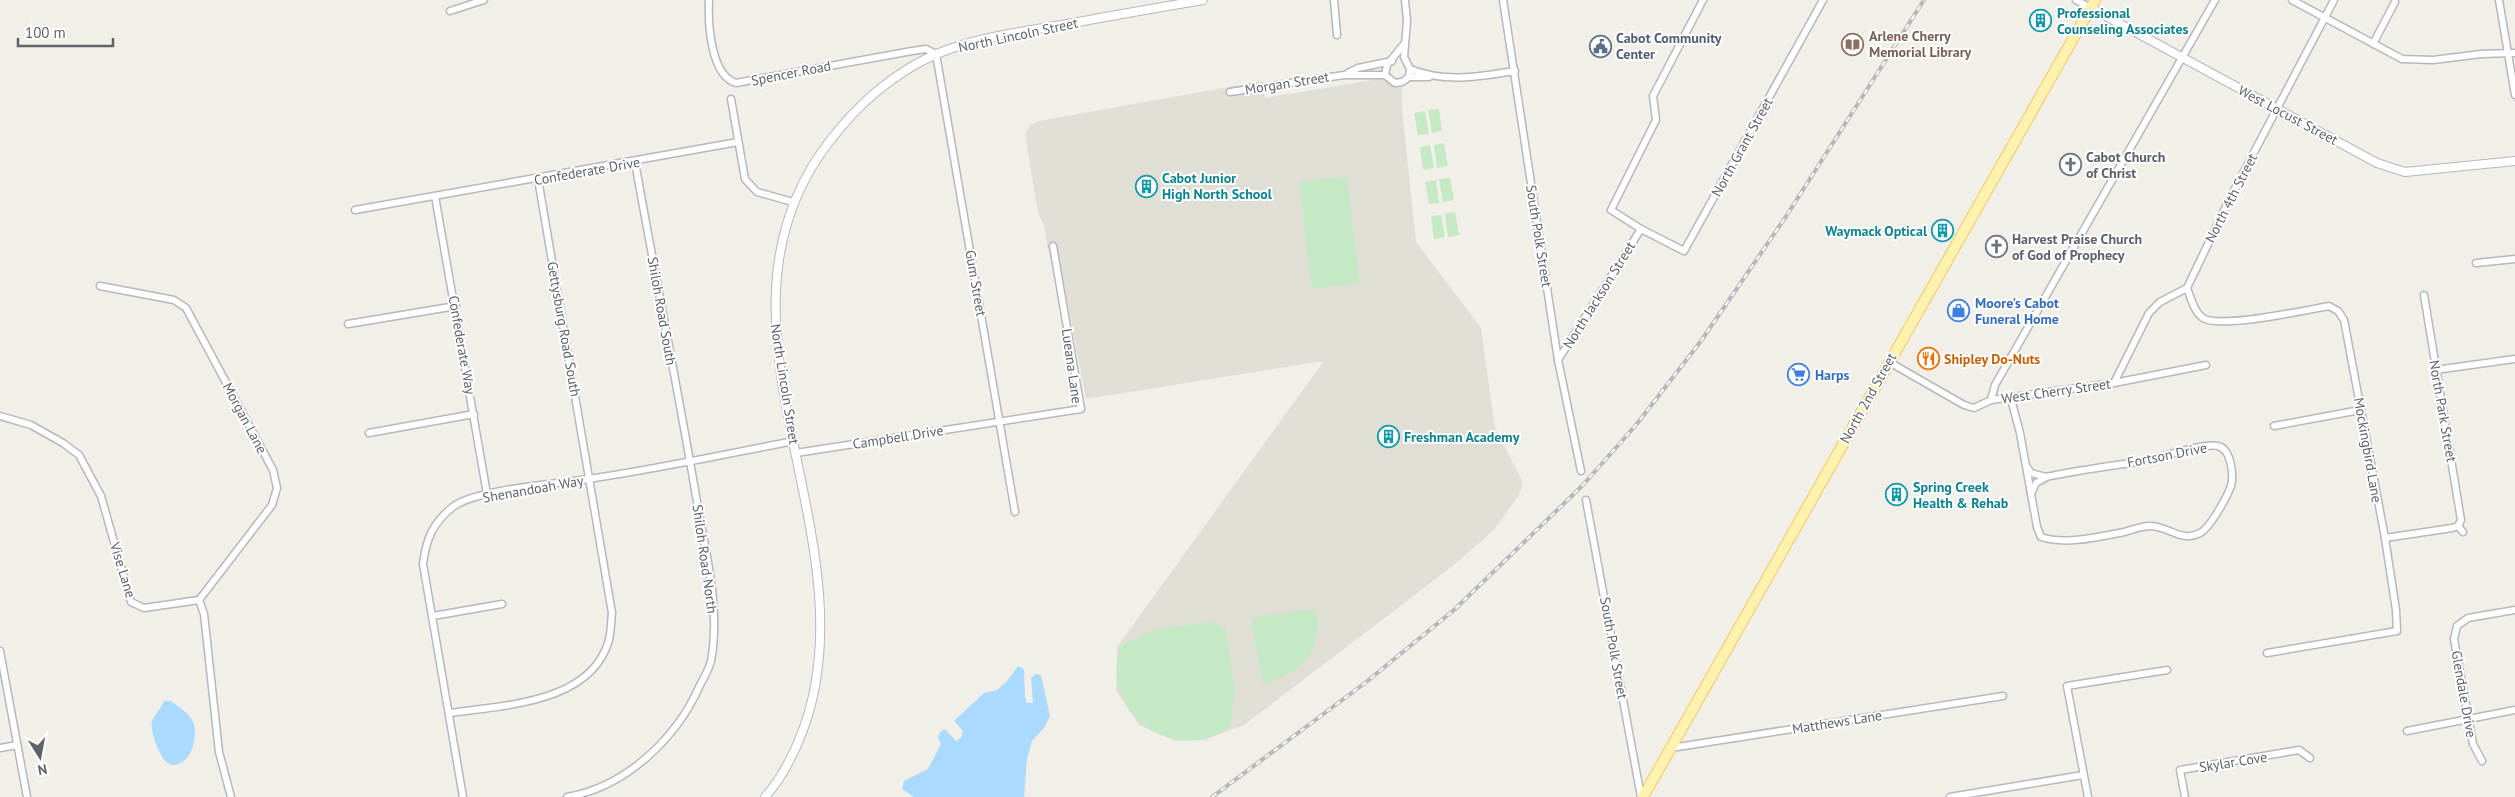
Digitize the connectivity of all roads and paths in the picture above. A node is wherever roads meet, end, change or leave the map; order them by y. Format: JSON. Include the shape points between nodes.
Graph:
{"nodes":[{"id":1,"x":484,"y":0,"type":"edge"},
{"id":2,"x":709,"y":0,"type":"edge"},
{"id":3,"x":1203,"y":0,"type":"edge"},
{"id":4,"x":1334,"y":0,"type":"edge"},
{"id":5,"x":1405,"y":0,"type":"edge"},
{"id":6,"x":1503,"y":0,"type":"edge"},
{"id":7,"x":1703,"y":0,"type":"edge"},
{"id":8,"x":1823,"y":0,"type":"edge"},
{"id":9,"x":2076,"y":0,"type":"edge"},
{"id":10,"x":2215,"y":0,"type":"edge"},
{"id":11,"x":2292,"y":0,"type":"edge"},
{"id":12,"x":2334,"y":0,"type":"edge"},
{"id":13,"x":2499,"y":0,"type":"edge"},
{"id":14,"x":2395,"y":2,"type":"dead end"},
{"id":15,"x":2093,"y":4,"type":"edge"},
{"id":16,"x":450,"y":10,"type":"dead end"},
{"id":17,"x":2324,"y":17,"type":"junction"},
{"id":18,"x":1337,"y":35,"type":"dead end"},
{"id":19,"x":1404,"y":44,"type":"junction"},
{"id":20,"x":2373,"y":44,"type":"junction"},
{"id":21,"x":2511,"y":53,"type":"edge"},
{"id":22,"x":936,"y":54,"type":"junction"},
{"id":23,"x":1392,"y":60,"type":"junction"},
{"id":24,"x":1404,"y":60,"type":"junction"},
{"id":25,"x":2183,"y":60,"type":"junction"},
{"id":26,"x":1410,"y":69,"type":"junction"},
{"id":27,"x":1515,"y":71,"type":"junction"},
{"id":28,"x":1344,"y":75,"type":"junction"},
{"id":29,"x":1385,"y":75,"type":"junction"},
{"id":30,"x":1409,"y":76,"type":"junction"},
{"id":31,"x":1430,"y":76,"type":"junction"},
{"id":32,"x":1230,"y":92,"type":"dead end"},
{"id":33,"x":2515,"y":95,"type":"edge"},
{"id":34,"x":731,"y":99,"type":"dead end"},
{"id":35,"x":2276,"y":108,"type":"junction"},
{"id":36,"x":738,"y":142,"type":"junction"},
{"id":37,"x":2515,"y":161,"type":"edge"},
{"id":38,"x":635,"y":162,"type":"junction"},
{"id":39,"x":538,"y":179,"type":"junction"},
{"id":40,"x":435,"y":196,"type":"junction"},
{"id":41,"x":793,"y":202,"type":"junction"},
{"id":42,"x":355,"y":210,"type":"dead end"},
{"id":43,"x":1641,"y":229,"type":"junction"},
{"id":44,"x":1053,"y":246,"type":"dead end"},
{"id":45,"x":2515,"y":259,"type":"edge"},
{"id":46,"x":2476,"y":262,"type":"dead end"},
{"id":47,"x":100,"y":286,"type":"dead end"},
{"id":48,"x":2187,"y":288,"type":"junction"},
{"id":49,"x":2424,"y":294,"type":"dead end"},
{"id":50,"x":456,"y":306,"type":"junction"},
{"id":51,"x":348,"y":324,"type":"dead end"},
{"id":52,"x":2515,"y":359,"type":"edge"},
{"id":53,"x":1558,"y":360,"type":"junction"},
{"id":54,"x":1889,"y":362,"type":"junction"},
{"id":55,"x":2206,"y":366,"type":"dead end"},
{"id":56,"x":2435,"y":370,"type":"junction"},
{"id":57,"x":2114,"y":383,"type":"junction"},
{"id":58,"x":2011,"y":399,"type":"junction"},
{"id":59,"x":1991,"y":400,"type":"junction"},
{"id":60,"x":2360,"y":410,"type":"junction"},
{"id":61,"x":474,"y":414,"type":"junction"},
{"id":62,"x":0,"y":416,"type":"edge"},
{"id":63,"x":1000,"y":421,"type":"junction"},
{"id":64,"x":2274,"y":426,"type":"dead end"},
{"id":65,"x":369,"y":432,"type":"dead end"},
{"id":66,"x":794,"y":441,"type":"junction"},
{"id":67,"x":796,"y":452,"type":"junction"},
{"id":68,"x":690,"y":460,"type":"junction"},
{"id":69,"x":2027,"y":467,"type":"junction"},
{"id":70,"x":1581,"y":471,"type":"dead end"},
{"id":71,"x":2046,"y":477,"type":"junction"},
{"id":72,"x":590,"y":479,"type":"junction"},
{"id":73,"x":487,"y":494,"type":"junction"},
{"id":74,"x":2031,"y":494,"type":"junction"},
{"id":75,"x":1586,"y":500,"type":"dead end"},
{"id":76,"x":1015,"y":512,"type":"dead end"},
{"id":77,"x":2458,"y":526,"type":"junction"},
{"id":78,"x":2463,"y":532,"type":"dead end"},
{"id":79,"x":2385,"y":538,"type":"junction"},
{"id":80,"x":199,"y":600,"type":"junction"},
{"id":81,"x":502,"y":604,"type":"dead end"},
{"id":82,"x":2515,"y":610,"type":"edge"},
{"id":83,"x":433,"y":616,"type":"junction"},
{"id":84,"x":2267,"y":653,"type":"dead end"},
{"id":85,"x":0,"y":655,"type":"edge"},
{"id":86,"x":2167,"y":670,"type":"dead end"},
{"id":87,"x":2004,"y":696,"type":"dead end"},
{"id":88,"x":2515,"y":710,"type":"edge"},
{"id":89,"x":450,"y":713,"type":"junction"},
{"id":90,"x":2469,"y":720,"type":"junction"},
{"id":91,"x":2407,"y":731,"type":"dead end"},
{"id":92,"x":18,"y":745,"type":"junction"},
{"id":93,"x":0,"y":748,"type":"edge"},
{"id":94,"x":1671,"y":748,"type":"junction"},
{"id":95,"x":2310,"y":758,"type":"dead end"},
{"id":96,"x":2482,"y":761,"type":"dead end"},
{"id":97,"x":2083,"y":775,"type":"junction"},
{"id":98,"x":27,"y":797,"type":"edge"},
{"id":99,"x":231,"y":797,"type":"edge"},
{"id":100,"x":463,"y":797,"type":"edge"},
{"id":101,"x":567,"y":797,"type":"edge"},
{"id":102,"x":765,"y":797,"type":"edge"},
{"id":103,"x":1642,"y":797,"type":"edge"},
{"id":104,"x":1950,"y":797,"type":"edge"},
{"id":105,"x":2088,"y":797,"type":"edge"},
{"id":106,"x":2186,"y":797,"type":"edge"}],
"edges":[{"from":1,"to":16,"type":"street"},
{"from":2,"to":22,"type":"street","name":"Spencer Road","via":[[708,20],[717,59],[721,70],[736,83],[912,51],[926,49]]},
{"from":3,"to":22,"type":"street","name":"North Lincoln Street","via":[[1000,35]]},
{"from":4,"to":18,"type":"street"},
{"from":5,"to":19,"type":"street"},
{"from":6,"to":27,"type":"street","name":"South Polk Street"},
{"from":7,"to":43,"type":"street","name":"North Jackson Street","via":[[1653,96],[1656,120],[1611,210]]},
{"from":8,"to":43,"type":"street","name":"North Grant Street","via":[[1684,251]]},
{"from":9,"to":15,"type":"street","name":"West Locust Street"},
{"from":10,"to":25,"type":"street"},
{"from":11,"to":17,"type":"street"},
{"from":12,"to":17,"type":"street","name":"North 4th Street"},
{"from":13,"to":21,"type":"street"},
{"from":14,"to":20,"type":"street"},
{"from":15,"to":25,"type":"street","name":"West Locust Street"},
{"from":15,"to":54,"type":"main road","name":"North 2nd Street"},
{"from":17,"to":20,"type":"street"},
{"from":17,"to":35,"type":"street","name":"North 4th Street"},
{"from":19,"to":23,"type":"street"},
{"from":19,"to":24,"type":"street"},
{"from":20,"to":21,"type":"street","via":[[2402,59],[2434,60]]},
{"from":21,"to":33,"type":"street"},
{"from":22,"to":41,"type":"street","name":"North Lincoln Street","via":[[883,86],[854,112],[823,149]]},
{"from":22,"to":63,"type":"street","name":"Gum Street"},
{"from":23,"to":24,"type":"street","name":"Morgan Street"},
{"from":23,"to":28,"type":"street","name":"Morgan Street","via":[[1358,68]]},
{"from":23,"to":29,"type":"street"},
{"from":24,"to":26,"type":"street"},
{"from":25,"to":35,"type":"street","name":"West Locust Street"},
{"from":25,"to":59,"type":"street","via":[[1995,385]]},
{"from":26,"to":30,"type":"street"},
{"from":26,"to":31,"type":"street","name":"Morgan Street"},
{"from":27,"to":31,"type":"street","name":"Morgan Street","via":[[1461,79]]},
{"from":27,"to":53,"type":"street","name":"South Polk Street"},
{"from":28,"to":29,"type":"street","name":"Morgan Street"},
{"from":28,"to":32,"type":"street","name":"Morgan Street"},
{"from":29,"to":30,"type":"street","name":"Morgan Street","via":[[1395,83]]},
{"from":30,"to":31,"type":"street","name":"Morgan Street"},
{"from":34,"to":36,"type":"street"},
{"from":35,"to":37,"type":"street","name":"West Locust Street","via":[[2377,163],[2405,172]]},
{"from":35,"to":48,"type":"street","name":"North 4th Street"},
{"from":36,"to":38,"type":"street","name":"Confederate Drive"},
{"from":36,"to":41,"type":"street","via":[[750,186],[757,192]]},
{"from":38,"to":39,"type":"street","name":"Confederate Drive"},
{"from":38,"to":68,"type":"street","name":"Shiloh Road South"},
{"from":39,"to":40,"type":"street","name":"Confederate Drive"},
{"from":39,"to":72,"type":"street","name":"Gettysburg Road South"},
{"from":40,"to":42,"type":"street","name":"Confederate Drive"},
{"from":40,"to":50,"type":"street","name":"Confederate Way"},
{"from":41,"to":66,"type":"street","name":"North Lincoln Street","via":[[781,242],[774,288],[775,335]]},
{"from":43,"to":53,"type":"street","name":"North Jackson Street"},
{"from":44,"to":63,"type":"street","name":"Lueana Lane","via":[[1081,409]]},
{"from":45,"to":46,"type":"street"},
{"from":47,"to":80,"type":"street","name":"Morgan Lane","via":[[174,300],[186,308],[273,470],[276,488],[272,505]]},
{"from":48,"to":57,"type":"street","via":[[2160,302],[2149,313]]},
{"from":48,"to":60,"type":"street","name":"Mockingbird Lane","via":[[2199,313],[2216,322],[2329,306],[2338,311],[2344,320]]},
{"from":49,"to":56,"type":"street","name":"North Park Street"},
{"from":50,"to":51,"type":"street"},
{"from":50,"to":61,"type":"street","name":"Confederate Way"},
{"from":52,"to":56,"type":"street"},
{"from":53,"to":70,"type":"street","name":"South Polk Street"},
{"from":54,"to":59,"type":"street","name":"West Cherry Street","via":[[1964,405],[1974,408]]},
{"from":54,"to":94,"type":"main road","name":"North 2nd Street"},
{"from":55,"to":57,"type":"street","name":"West Cherry Street"},
{"from":56,"to":77,"type":"street","name":"North Park Street","via":[[2461,520]]},
{"from":57,"to":58,"type":"street","name":"West Cherry Street"},
{"from":58,"to":59,"type":"street","name":"West Cherry Street"},
{"from":58,"to":69,"type":"street","name":"Fortson Drive"},
{"from":60,"to":64,"type":"street"},
{"from":60,"to":79,"type":"street","name":"Mockingbird Lane"},
{"from":61,"to":65,"type":"street"},
{"from":61,"to":73,"type":"street","name":"Confederate Way"},
{"from":62,"to":80,"type":"street","name":"Vise Lane","via":[[31,425],[79,456],[101,496],[131,602],[144,608]]},
{"from":63,"to":67,"type":"street","name":"Campbell Drive"},
{"from":63,"to":76,"type":"street","name":"Gum Street"},
{"from":66,"to":67,"type":"street","name":"North Lincoln Street"},
{"from":66,"to":68,"type":"street","name":"Shenandoah Way"},
{"from":67,"to":102,"type":"street","name":"North Lincoln Street","via":[[820,596],[821,645],[808,717],[785,768]]},
{"from":68,"to":72,"type":"street","name":"Shenandoah Way"},
{"from":68,"to":101,"type":"street","name":"Shiloh Road North","via":[[714,607],[711,662],[692,704],[669,737],[638,764],[607,784]]},
{"from":69,"to":71,"type":"street","via":[[2032,473]]},
{"from":69,"to":74,"type":"street","name":"Fortson Drive"},
{"from":71,"to":74,"type":"street","via":[[2036,483]]},
{"from":71,"to":74,"type":"street","name":"Fortson Drive","via":[[2144,461],[2208,446],[2219,446],[2226,451],[2232,473],[2231,485],[2212,522],[2202,532],[2190,537],[2180,537],[2149,526],[2096,537],[2050,540],[2041,537],[2036,527]]},
{"from":72,"to":73,"type":"street","name":"Shenandoah Way"},
{"from":72,"to":89,"type":"street","name":"Gettysburg Road South","via":[[612,612],[609,640],[592,670],[569,687],[543,698]]},
{"from":73,"to":83,"type":"street","name":"Shenandoah Way","via":[[455,506],[438,521],[426,540],[423,564]]},
{"from":75,"to":103,"type":"street","name":"South Polk Street"},
{"from":77,"to":78,"type":"street"},
{"from":77,"to":79,"type":"street"},
{"from":79,"to":84,"type":"street","name":"Mockingbird Lane","via":[[2397,631]]},
{"from":80,"to":99,"type":"street","via":[[204,614],[219,752]]},
{"from":81,"to":83,"type":"street"},
{"from":82,"to":90,"type":"street","name":"Glendale Drive","via":[[2468,618],[2457,626],[2454,639]]},
{"from":83,"to":89,"type":"street","name":"Shenandoah Way"},
{"from":85,"to":92,"type":"street"},
{"from":86,"to":97,"type":"street","via":[[2067,686]]},
{"from":87,"to":94,"type":"street","name":"Matthews Lane"},
{"from":88,"to":90,"type":"street"},
{"from":89,"to":100,"type":"street","name":"Shenandoah Way"},
{"from":90,"to":91,"type":"street"},
{"from":90,"to":96,"type":"street","name":"Glendale Drive","via":[[2473,744]]},
{"from":92,"to":93,"type":"street"},
{"from":92,"to":98,"type":"street"},
{"from":94,"to":103,"type":"main road","name":"North 2nd Street"},
{"from":95,"to":106,"type":"street","name":"Skylar Cove","via":[[2298,750],[2180,770]]},
{"from":97,"to":104,"type":"street"},
{"from":97,"to":105,"type":"street"}]}
